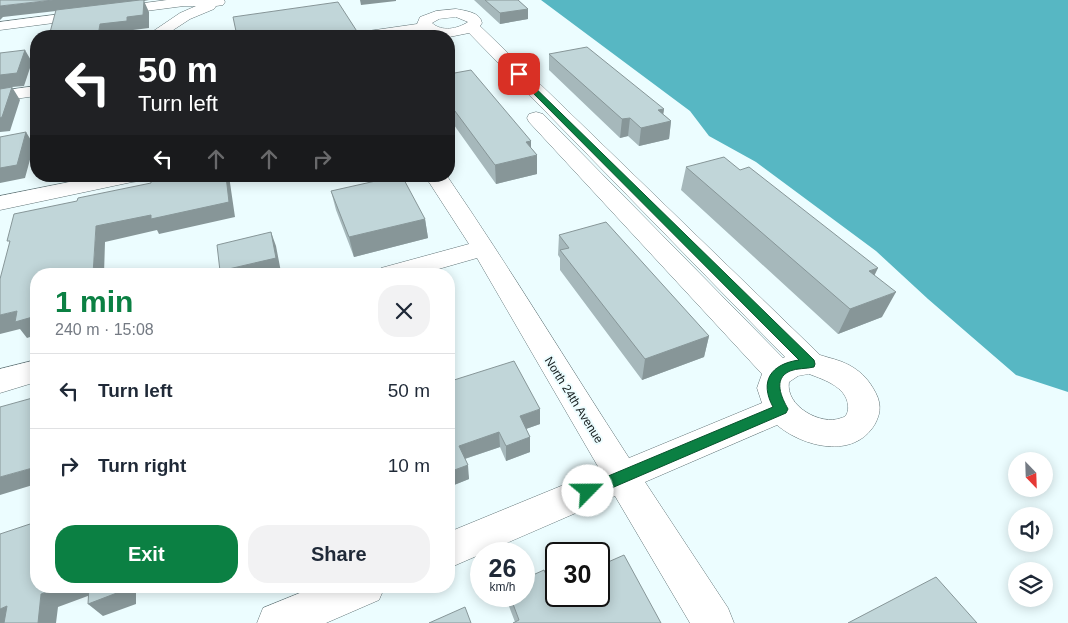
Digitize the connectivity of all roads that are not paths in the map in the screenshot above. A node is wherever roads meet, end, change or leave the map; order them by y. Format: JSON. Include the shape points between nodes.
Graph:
{"nodes":[{"id":1,"x":222,"y":1,"type":"edge"},
{"id":2,"x":436,"y":7,"type":"edge"},
{"id":3,"x":459,"y":24,"type":"junction"},
{"id":4,"x":0,"y":26,"type":"edge"},
{"id":5,"x":425,"y":27,"type":"junction"},
{"id":6,"x":163,"y":30,"type":"edge"},
{"id":7,"x":406,"y":30,"type":"edge"},
{"id":8,"x":432,"y":30,"type":"edge"},
{"id":9,"x":438,"y":30,"type":"edge"},
{"id":10,"x":30,"y":91,"type":"edge"},
{"id":11,"x":0,"y":96,"type":"edge"},
{"id":12,"x":103,"y":182,"type":"edge"},
{"id":13,"x":440,"y":182,"type":"edge"},
{"id":14,"x":0,"y":203,"type":"edge"},
{"id":15,"x":484,"y":248,"type":"junction"},
{"id":16,"x":412,"y":268,"type":"edge"},
{"id":17,"x":809,"y":364,"type":"junction"},
{"id":18,"x":30,"y":373,"type":"edge"},
{"id":19,"x":778,"y":373,"type":"junction"},
{"id":20,"x":0,"y":381,"type":"edge"},
{"id":21,"x":782,"y":409,"type":"junction"},
{"id":22,"x":622,"y":477,"type":"junction"},
{"id":23,"x":455,"y":547,"type":"edge"},
{"id":24,"x":349,"y":593,"type":"edge"},
{"id":25,"x":278,"y":623,"type":"edge"},
{"id":26,"x":714,"y":623,"type":"edge"}],
"edges":[{"from":1,"to":4,"type":"street","via":[[184,2]]},
{"from":1,"to":6,"type":"street","via":[[185,16]]},
{"from":2,"to":3,"type":"street"},
{"from":2,"to":5,"type":"street","via":[[425,20]]},
{"from":3,"to":9,"type":"street"},
{"from":3,"to":17,"type":"street"},
{"from":3,"to":19,"type":"street","via":[[460,37]]},
{"from":5,"to":7,"type":"street"},
{"from":5,"to":8,"type":"street"},
{"from":10,"to":11,"type":"street"},
{"from":12,"to":14,"type":"street"},
{"from":13,"to":15,"type":"street","name":"North 24th Avenue"},
{"from":15,"to":16,"type":"street"},
{"from":15,"to":22,"type":"street","name":"North 24th Avenue"},
{"from":17,"to":19,"type":"street","via":[[786,367]]},
{"from":17,"to":21,"type":"street","via":[[838,372],[860,391],[866,413],[861,423],[851,430],[823,432],[800,424]]},
{"from":18,"to":20,"type":"street"},
{"from":19,"to":21,"type":"street","via":[[773,384],[774,396]]},
{"from":21,"to":22,"type":"street"},
{"from":22,"to":23,"type":"street"},
{"from":22,"to":26,"type":"street","name":"North 24th Avenue"},
{"from":24,"to":25,"type":"street"}]}
